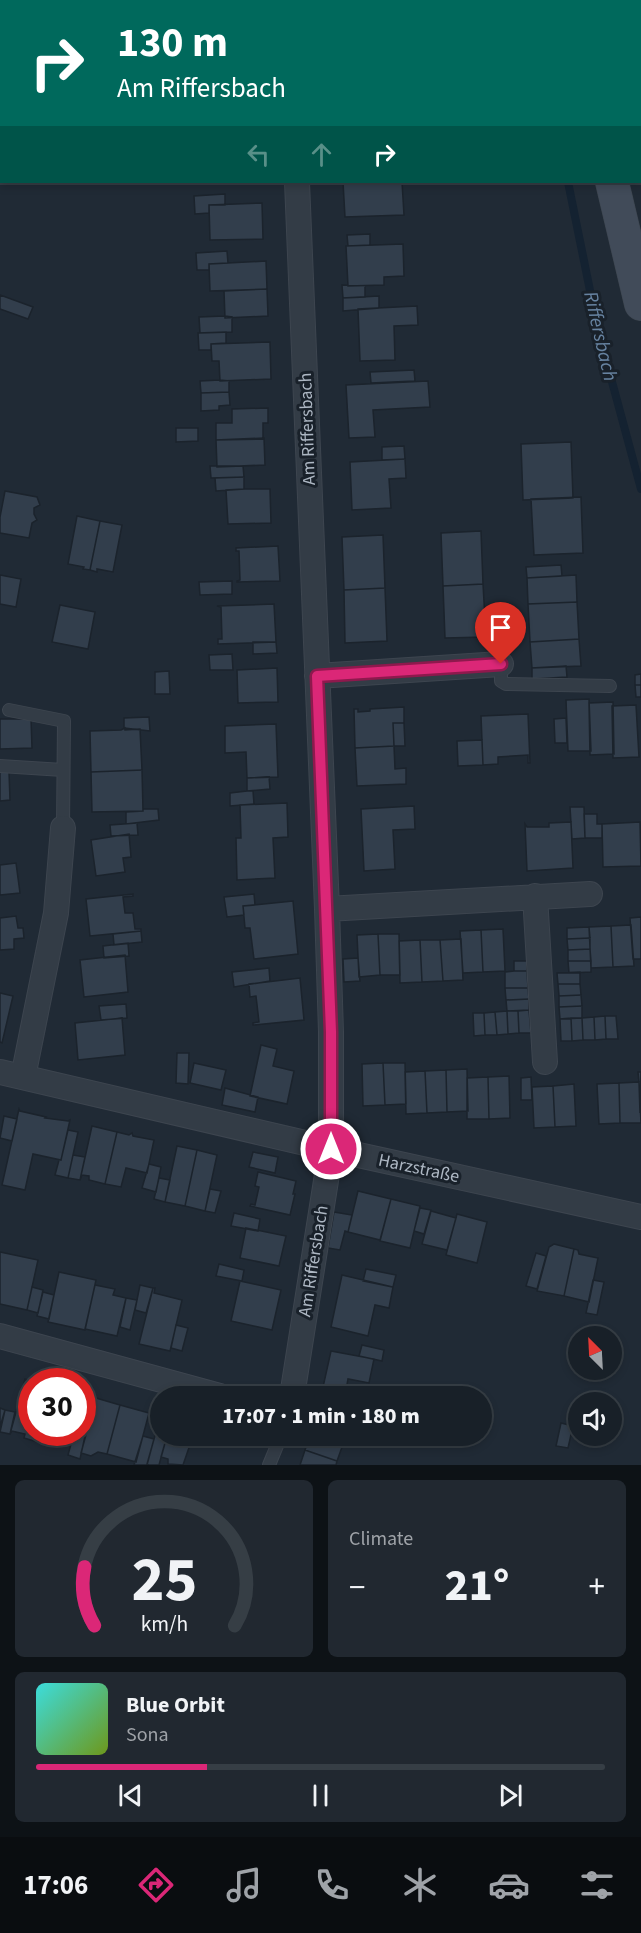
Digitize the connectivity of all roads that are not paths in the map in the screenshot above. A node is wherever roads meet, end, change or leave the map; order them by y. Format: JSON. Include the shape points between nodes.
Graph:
{"nodes":[{"id":1,"x":297,"y":183,"type":"edge"},
{"id":2,"x":612,"y":183,"type":"edge"},
{"id":3,"x":641,"y":304,"type":"edge"},
{"id":4,"x":501,"y":664,"type":"joint"},
{"id":5,"x":317,"y":676,"type":"junction"},
{"id":6,"x":610,"y":686,"type":"dead end"},
{"id":7,"x":9,"y":710,"type":"dead end"},
{"id":8,"x":0,"y":766,"type":"edge"},
{"id":9,"x":63,"y":770,"type":"junction"},
{"id":10,"x":63,"y":828,"type":"joint"},
{"id":11,"x":591,"y":894,"type":"dead end"},
{"id":12,"x":535,"y":896,"type":"junction"},
{"id":13,"x":327,"y":909,"type":"junction"},
{"id":14,"x":545,"y":1062,"type":"dead end"},
{"id":15,"x":12,"y":1074,"type":"edge"},
{"id":16,"x":331,"y":1149,"type":"junction"},
{"id":17,"x":641,"y":1217,"type":"edge"},
{"id":18,"x":0,"y":1336,"type":"edge"},
{"id":19,"x":183,"y":1386,"type":"edge"},
{"id":20,"x":294,"y":1386,"type":"edge"},
{"id":21,"x":276,"y":1446,"type":"edge"},
{"id":22,"x":269,"y":1465,"type":"edge"}],
"edges":[{"from":1,"to":5,"type":"street","name":"Am Riffersbach"},
{"from":2,"to":3,"type":"main road"},
{"from":4,"to":5,"type":"street"},
{"from":4,"to":6,"type":"lane","via":[[501,681],[506,684]]},
{"from":5,"to":13,"type":"street","name":"Am Riffersbach"},
{"from":7,"to":9,"type":"lane","via":[[63,721]]},
{"from":8,"to":9,"type":"lane"},
{"from":9,"to":10,"type":"lane"},
{"from":10,"to":15,"type":"street","name":"Harzstraße","via":[[56,913]]},
{"from":11,"to":12,"type":"street"},
{"from":12,"to":13,"type":"street"},
{"from":12,"to":14,"type":"street"},
{"from":13,"to":16,"type":"street","name":"Am Riffersbach"},
{"from":15,"to":16,"type":"street","name":"Harzstraße"},
{"from":16,"to":17,"type":"street","name":"Harzstraße"},
{"from":16,"to":20,"type":"street","name":"Am Riffersbach"},
{"from":18,"to":19,"type":"street"},
{"from":21,"to":22,"type":"lane"}]}
